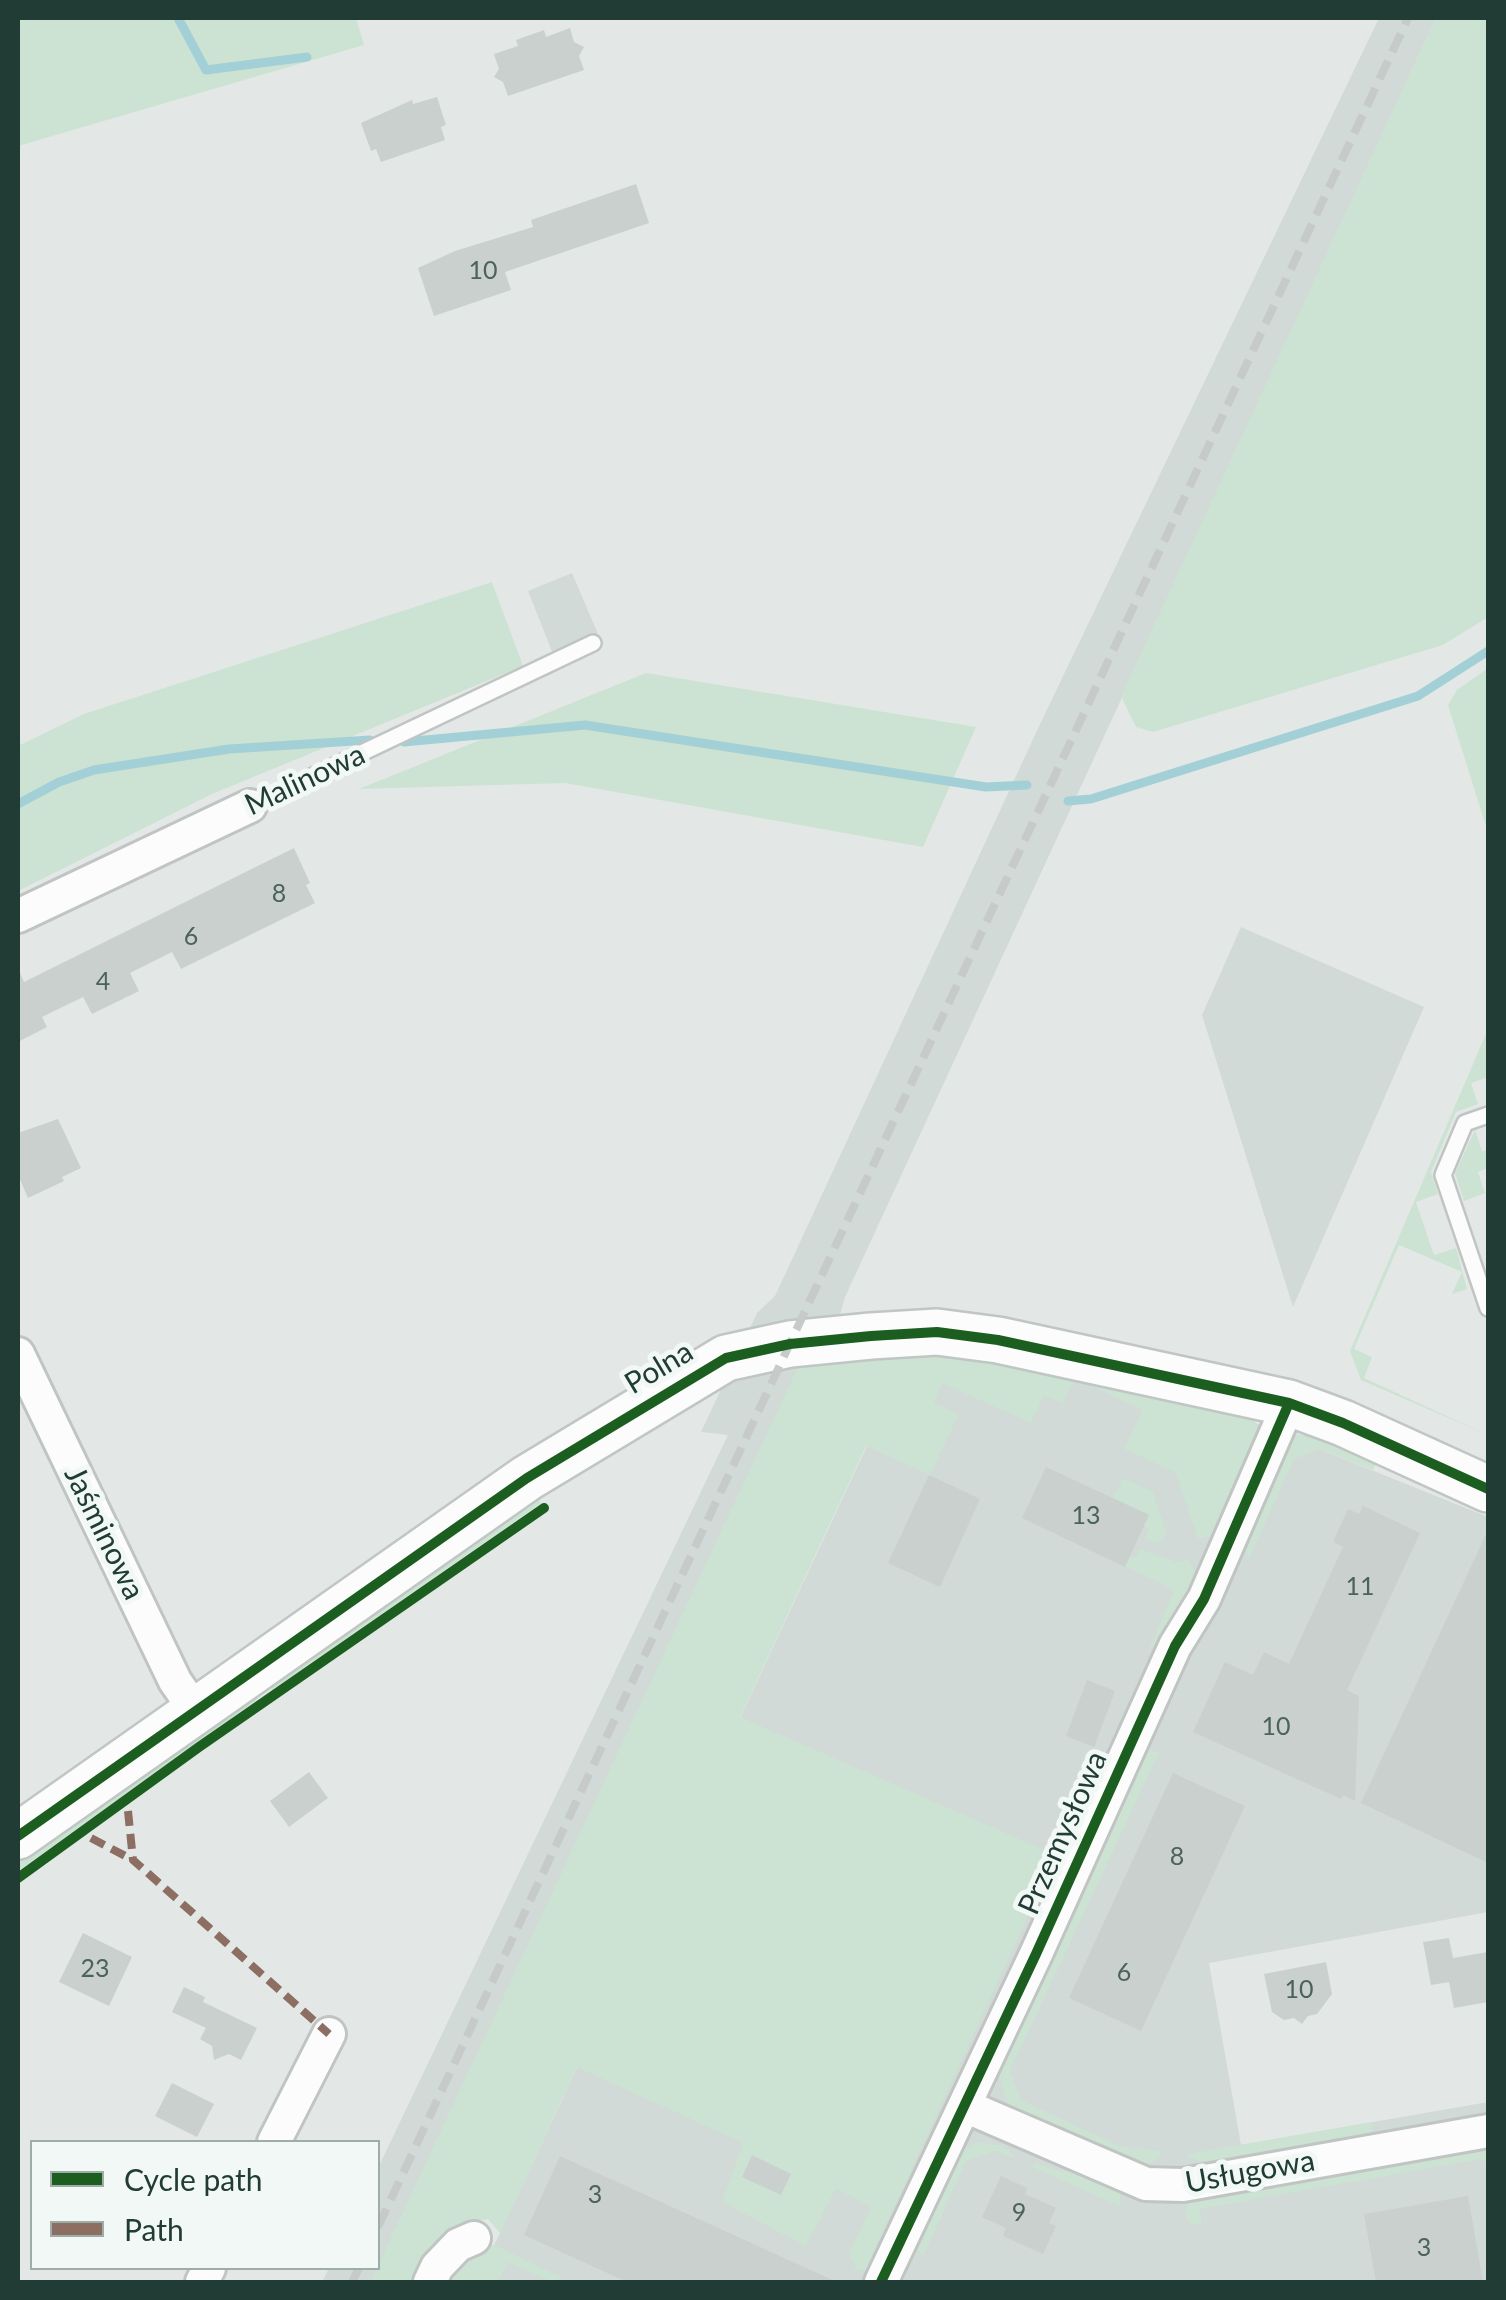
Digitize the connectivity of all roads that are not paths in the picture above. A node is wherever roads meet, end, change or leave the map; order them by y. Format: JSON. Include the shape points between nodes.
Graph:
{"nodes":[{"id":1,"x":594,"y":644,"type":"dead end"},
{"id":2,"x":250,"y":806,"type":"joint"},
{"id":3,"x":18,"y":916,"type":"edge"},
{"id":4,"x":1488,"y":1114,"type":"edge"},
{"id":5,"x":1488,"y":1308,"type":"edge"},
{"id":6,"x":18,"y":1354,"type":"edge"},
{"id":7,"x":1289,"y":1403,"type":"junction"},
{"id":8,"x":1488,"y":1490,"type":"edge"},
{"id":9,"x":195,"y":1710,"type":"junction"},
{"id":10,"x":18,"y":1836,"type":"edge"},
{"id":11,"x":329,"y":2034,"type":"dead end"},
{"id":12,"x":965,"y":2106,"type":"junction"},
{"id":13,"x":1488,"y":2131,"type":"edge"},
{"id":14,"x":275,"y":2140,"type":"edge"},
{"id":15,"x":474,"y":2238,"type":"dead end"},
{"id":16,"x":430,"y":2282,"type":"edge"},
{"id":17,"x":881,"y":2282,"type":"edge"}],
"edges":[{"from":1,"to":2,"type":"lane","name":"Malinowa"},
{"from":2,"to":3,"type":"street","name":"Malinowa"},
{"from":4,"to":5,"type":"lane","via":[[1465,1122],[1442,1175]]},
{"from":6,"to":9,"type":"street","name":"Jaśminowa"},
{"from":7,"to":8,"type":"street","name":"Polna"},
{"from":7,"to":9,"type":"street","name":"Polna","via":[[1123,1364],[937,1332],[790,1344],[726,1358],[527,1478]]},
{"from":7,"to":12,"type":"street","name":"Przemysłowa"},
{"from":9,"to":10,"type":"street","name":"Polna"},
{"from":11,"to":14,"type":"street"},
{"from":12,"to":13,"type":"street","name":"Usługowa","via":[[1146,2184],[1184,2185]]},
{"from":12,"to":17,"type":"street","name":"Przemysłowa"},
{"from":15,"to":16,"type":"street","via":[[458,2245]]}]}
